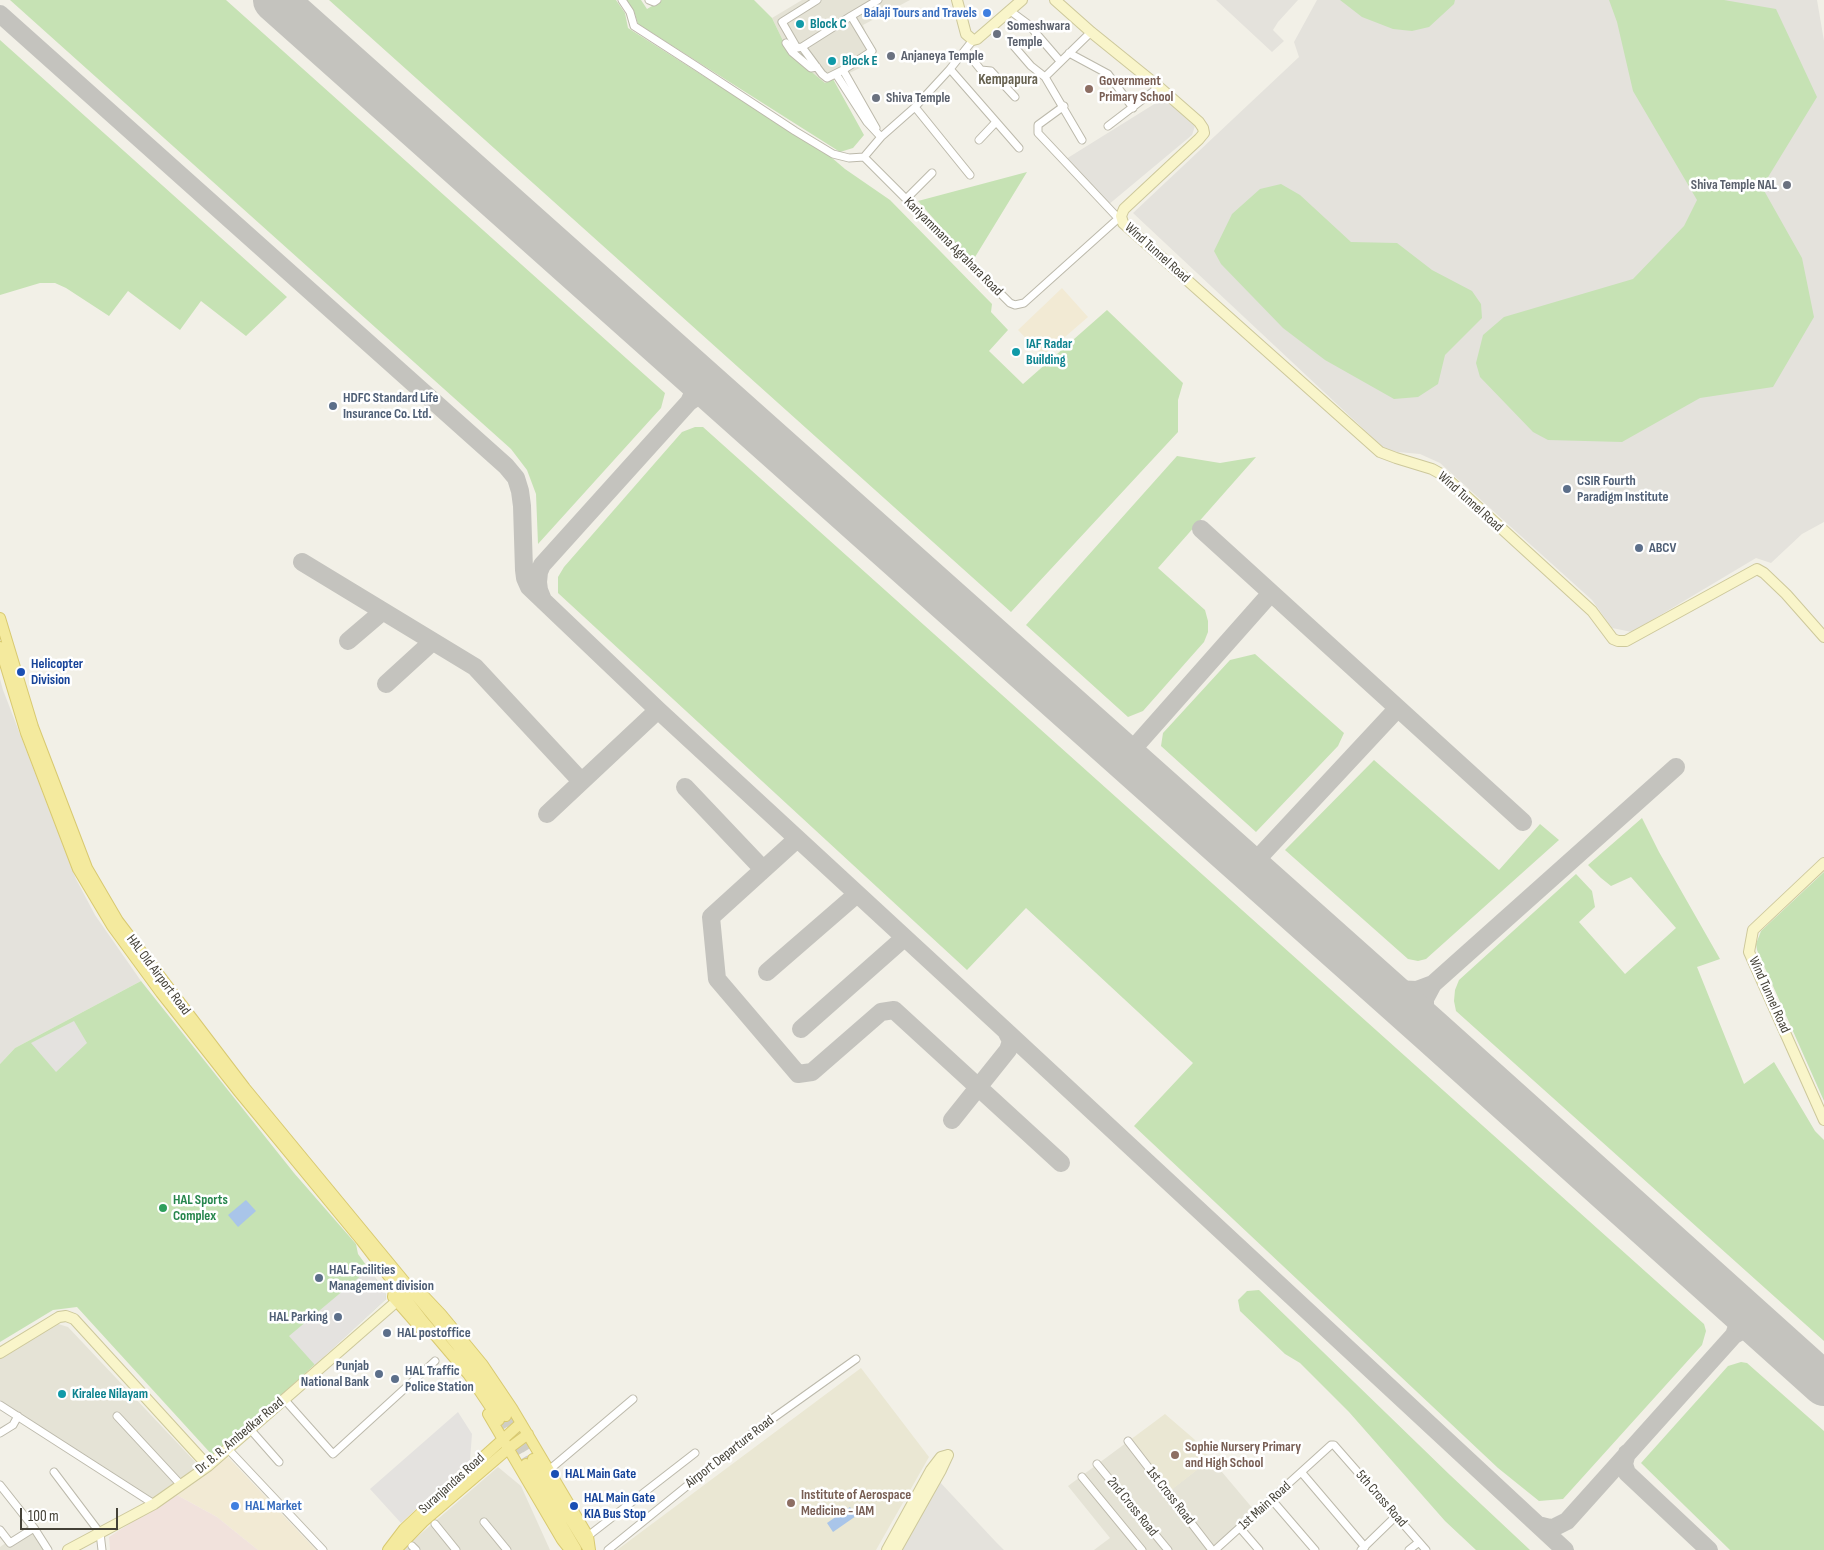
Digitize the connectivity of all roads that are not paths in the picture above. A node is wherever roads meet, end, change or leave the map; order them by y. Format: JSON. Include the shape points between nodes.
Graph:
{"nodes":[{"id":1,"x":622,"y":0,"type":"edge"},
{"id":2,"x":649,"y":0,"type":"edge"},
{"id":3,"x":657,"y":0,"type":"edge"},
{"id":4,"x":817,"y":0,"type":"edge"},
{"id":5,"x":878,"y":0,"type":"edge"},
{"id":6,"x":957,"y":0,"type":"edge"},
{"id":7,"x":1022,"y":0,"type":"edge"},
{"id":8,"x":1056,"y":0,"type":"edge"},
{"id":9,"x":1009,"y":10,"type":"junction"},
{"id":10,"x":851,"y":16,"type":"junction"},
{"id":11,"x":1091,"y":32,"type":"junction"},
{"id":12,"x":972,"y":40,"type":"junction"},
{"id":13,"x":786,"y":43,"type":"dead end"},
{"id":14,"x":1012,"y":44,"type":"dead end"},
{"id":15,"x":802,"y":47,"type":"junction"},
{"id":16,"x":966,"y":50,"type":"junction"},
{"id":17,"x":1069,"y":53,"type":"junction"},
{"id":18,"x":1060,"y":61,"type":"junction"},
{"id":19,"x":817,"y":67,"type":"junction"},
{"id":20,"x":950,"y":69,"type":"junction"},
{"id":21,"x":839,"y":72,"type":"junction"},
{"id":22,"x":1045,"y":77,"type":"junction"},
{"id":23,"x":1159,"y":87,"type":"junction"},
{"id":24,"x":1014,"y":97,"type":"dead end"},
{"id":25,"x":1064,"y":106,"type":"junction"},
{"id":26,"x":915,"y":107,"type":"junction"},
{"id":27,"x":1132,"y":108,"type":"junction"},
{"id":28,"x":996,"y":122,"type":"junction"},
{"id":29,"x":1108,"y":126,"type":"dead end"},
{"id":30,"x":881,"y":137,"type":"junction"},
{"id":31,"x":979,"y":140,"type":"dead end"},
{"id":32,"x":1082,"y":140,"type":"dead end"},
{"id":33,"x":1020,"y":148,"type":"dead end"},
{"id":34,"x":864,"y":157,"type":"junction"},
{"id":35,"x":932,"y":173,"type":"dead end"},
{"id":36,"x":970,"y":175,"type":"dead end"},
{"id":37,"x":906,"y":199,"type":"junction"},
{"id":38,"x":1120,"y":217,"type":"junction"},
{"id":39,"x":0,"y":618,"type":"edge"},
{"id":40,"x":1824,"y":637,"type":"edge"},
{"id":41,"x":0,"y":647,"type":"edge"},
{"id":42,"x":28,"y":723,"type":"junction"},
{"id":43,"x":1824,"y":863,"type":"edge"},
{"id":44,"x":1824,"y":1120,"type":"edge"},
{"id":45,"x":399,"y":1283,"type":"junction"},
{"id":46,"x":397,"y":1301,"type":"junction"},
{"id":47,"x":0,"y":1353,"type":"edge"},
{"id":48,"x":856,"y":1359,"type":"dead end"},
{"id":49,"x":435,"y":1361,"type":"dead end"},
{"id":50,"x":284,"y":1399,"type":"junction"},
{"id":51,"x":633,"y":1399,"type":"dead end"},
{"id":52,"x":0,"y":1405,"type":"edge"},
{"id":53,"x":18,"y":1416,"type":"junction"},
{"id":54,"x":117,"y":1416,"type":"dead end"},
{"id":55,"x":503,"y":1418,"type":"tunnel mouth"},
{"id":56,"x":522,"y":1423,"type":"junction"},
{"id":57,"x":250,"y":1429,"type":"junction"},
{"id":58,"x":0,"y":1433,"type":"edge"},
{"id":59,"x":528,"y":1434,"type":"junction"},
{"id":60,"x":502,"y":1440,"type":"junction"},
{"id":61,"x":1128,"y":1442,"type":"dead end"},
{"id":62,"x":1337,"y":1448,"type":"joint"},
{"id":63,"x":228,"y":1449,"type":"junction"},
{"id":64,"x":508,"y":1449,"type":"junction"},
{"id":65,"x":695,"y":1453,"type":"dead end"},
{"id":66,"x":279,"y":1462,"type":"dead end"},
{"id":67,"x":1097,"y":1464,"type":"dead end"},
{"id":68,"x":208,"y":1466,"type":"junction"},
{"id":69,"x":549,"y":1470,"type":"junction"},
{"id":70,"x":54,"y":1472,"type":"dead end"},
{"id":71,"x":1302,"y":1473,"type":"junction"},
{"id":72,"x":1082,"y":1477,"type":"dead end"},
{"id":73,"x":0,"y":1485,"type":"edge"},
{"id":74,"x":181,"y":1485,"type":"junction"},
{"id":75,"x":1272,"y":1500,"type":"junction"},
{"id":76,"x":154,"y":1504,"type":"junction"},
{"id":77,"x":1395,"y":1517,"type":"junction"},
{"id":78,"x":484,"y":1522,"type":"dead end"},
{"id":79,"x":435,"y":1524,"type":"dead end"},
{"id":80,"x":34,"y":1528,"type":"junction"},
{"id":81,"x":1240,"y":1528,"type":"junction"},
{"id":82,"x":0,"y":1530,"type":"edge"},
{"id":83,"x":100,"y":1533,"type":"junction"},
{"id":84,"x":588,"y":1536,"type":"junction"},
{"id":85,"x":1419,"y":1542,"type":"junction"},
{"id":86,"x":1363,"y":1548,"type":"edge"},
{"id":87,"x":48,"y":1550,"type":"edge"},
{"id":88,"x":68,"y":1550,"type":"edge"},
{"id":89,"x":102,"y":1550,"type":"edge"},
{"id":90,"x":323,"y":1550,"type":"edge"},
{"id":91,"x":388,"y":1550,"type":"edge"},
{"id":92,"x":396,"y":1550,"type":"edge"},
{"id":93,"x":456,"y":1550,"type":"edge"},
{"id":94,"x":507,"y":1550,"type":"edge"},
{"id":95,"x":570,"y":1550,"type":"edge"},
{"id":96,"x":577,"y":1550,"type":"edge"},
{"id":97,"x":589,"y":1550,"type":"edge"},
{"id":98,"x":608,"y":1550,"type":"edge"},
{"id":99,"x":887,"y":1550,"type":"edge"},
{"id":100,"x":896,"y":1550,"type":"edge"},
{"id":101,"x":1142,"y":1550,"type":"edge"},
{"id":102,"x":1168,"y":1550,"type":"edge"},
{"id":103,"x":1214,"y":1550,"type":"edge"},
{"id":104,"x":1259,"y":1550,"type":"edge"},
{"id":105,"x":1315,"y":1550,"type":"edge"},
{"id":106,"x":1409,"y":1550,"type":"edge"},
{"id":107,"x":1426,"y":1550,"type":"edge"}],
"edges":[{"from":1,"to":34,"type":"street","via":[[639,29],[795,131],[834,154]]},
{"from":2,"to":3,"type":"street"},
{"from":4,"to":15,"type":"street","via":[[782,22],[797,48]]},
{"from":5,"to":10,"type":"street"},
{"from":6,"to":12,"type":"street","via":[[966,34]]},
{"from":7,"to":9,"type":"street"},
{"from":8,"to":11,"type":"street","name":"Kariyammana Agrahara Road"},
{"from":9,"to":12,"type":"street"},
{"from":9,"to":18,"type":"street","via":[[1028,24]]},
{"from":10,"to":15,"type":"street"},
{"from":10,"to":21,"type":"street","via":[[872,51]]},
{"from":11,"to":17,"type":"street"},
{"from":11,"to":23,"type":"street","name":"Kariyammana Agrahara Road"},
{"from":12,"to":16,"type":"street"},
{"from":13,"to":19,"type":"street","via":[[811,68]]},
{"from":14,"to":22,"type":"street"},
{"from":15,"to":19,"type":"street"},
{"from":16,"to":20,"type":"street"},
{"from":16,"to":24,"type":"street","via":[[982,70],[991,70]]},
{"from":17,"to":18,"type":"street"},
{"from":17,"to":27,"type":"street","via":[[1108,74]]},
{"from":18,"to":22,"type":"street"},
{"from":19,"to":21,"type":"street","via":[[827,78]]},
{"from":20,"to":26,"type":"street"},
{"from":20,"to":28,"type":"street"},
{"from":21,"to":30,"type":"street","via":[[867,122]]},
{"from":22,"to":25,"type":"street"},
{"from":23,"to":27,"type":"street"},
{"from":23,"to":38,"type":"street","name":"Kariyammana Agrahara Road","via":[[1199,122],[1204,133]]},
{"from":25,"to":32,"type":"street"},
{"from":25,"to":38,"type":"street","via":[[1038,125],[1038,133]]},
{"from":26,"to":30,"type":"street"},
{"from":26,"to":36,"type":"street"},
{"from":27,"to":29,"type":"street"},
{"from":28,"to":31,"type":"street"},
{"from":28,"to":33,"type":"street"},
{"from":30,"to":34,"type":"street"},
{"from":34,"to":37,"type":"street","name":"Kariyammana Agrahara Road"},
{"from":35,"to":37,"type":"street"},
{"from":37,"to":38,"type":"street","name":"Kariyammana Agrahara Road","via":[[1015,306],[1024,303]]},
{"from":38,"to":40,"type":"street","name":"Wind Tunnel Road","via":[[1123,224],[1380,452],[1443,475],[1592,611],[1613,639],[1626,641],[1757,569],[1786,594]]},
{"from":39,"to":42,"type":"main road","name":"HAL Old Airport Road"},
{"from":41,"to":42,"type":"main road","name":"HAL Old Airport Road"},
{"from":42,"to":45,"type":"main road","name":"HAL Old Airport Road","via":[[78,869],[117,932],[239,1092]]},
{"from":43,"to":44,"type":"street","name":"Wind Tunnel Road","via":[[1753,930],[1749,952]]},
{"from":45,"to":46,"type":"main road","via":[[393,1297]]},
{"from":45,"to":55,"type":"main road","name":"HAL Old Airport Road"},
{"from":45,"to":56,"type":"main road","via":[[412,1284],[442,1314],[483,1365]]},
{"from":46,"to":50,"type":"street","name":"Dr. B. R. Ambedkar Road"},
{"from":46,"to":60,"type":"main road","via":[[462,1377]]},
{"from":47,"to":68,"type":"street","via":[[59,1317],[74,1318]]},
{"from":48,"to":98,"type":"street","name":"Airport Departure Road","via":[[751,1434]]},
{"from":49,"to":50,"type":"street","via":[[333,1454]]},
{"from":50,"to":57,"type":"street","name":"Dr. B. R. Ambedkar Road"},
{"from":51,"to":69,"type":"street"},
{"from":52,"to":53,"type":"street"},
{"from":53,"to":58,"type":"street"},
{"from":53,"to":76,"type":"street"},
{"from":54,"to":74,"type":"street"},
{"from":56,"to":59,"type":"main road"},
{"from":56,"to":60,"type":"main road","name":"Suranjandas Road"},
{"from":57,"to":63,"type":"street","name":"Dr. B. R. Ambedkar Road"},
{"from":57,"to":66,"type":"street"},
{"from":59,"to":64,"type":"main road","name":"Suranjandas Road"},
{"from":59,"to":69,"type":"main road"},
{"from":60,"to":64,"type":"main road"},
{"from":60,"to":91,"type":"main road","name":"Suranjandas Road","via":[[410,1523]]},
{"from":61,"to":103,"type":"street","name":"1st Cross Road"},
{"from":62,"to":71,"type":"street","name":"1st Main Road","via":[[1332,1445]]},
{"from":62,"to":77,"type":"street","name":"5th Cross Road"},
{"from":63,"to":68,"type":"street","name":"Dr. B. R. Ambedkar Road"},
{"from":63,"to":90,"type":"street"},
{"from":64,"to":92,"type":"main road","name":"Suranjandas Road","via":[[423,1522]]},
{"from":64,"to":95,"type":"main road"},
{"from":65,"to":84,"type":"street"},
{"from":67,"to":102,"type":"street","name":"2nd Cross Road"},
{"from":68,"to":74,"type":"street","name":"Dr. B. R. Ambedkar Road"},
{"from":69,"to":84,"type":"main road"},
{"from":70,"to":83,"type":"street"},
{"from":71,"to":75,"type":"street","name":"1st Main Road"},
{"from":71,"to":86,"type":"street"},
{"from":72,"to":101,"type":"street"},
{"from":73,"to":80,"type":"street"},
{"from":74,"to":76,"type":"street","name":"Dr. B. R. Ambedkar Road"},
{"from":75,"to":81,"type":"street","name":"1st Main Road"},
{"from":75,"to":105,"type":"street"},
{"from":76,"to":83,"type":"street","name":"Dr. B. R. Ambedkar Road"},
{"from":77,"to":85,"type":"street","name":"5th Cross Road"},
{"from":77,"to":86,"type":"street"},
{"from":78,"to":94,"type":"street"},
{"from":79,"to":93,"type":"street"},
{"from":80,"to":82,"type":"street","via":[[10,1543]]},
{"from":80,"to":87,"type":"street"},
{"from":81,"to":103,"type":"street","name":"1st Main Road"},
{"from":81,"to":104,"type":"street"},
{"from":83,"to":88,"type":"street","name":"Dr. B. R. Ambedkar Road"},
{"from":83,"to":89,"type":"street"},
{"from":84,"to":97,"type":"main road"},
{"from":85,"to":106,"type":"street"},
{"from":85,"to":107,"type":"street","name":"5th Cross Road"},
{"from":96,"to":97,"type":"main road","via":[[529,1461]]},
{"from":99,"to":100,"type":"street","via":[[931,1470],[941,1457],[948,1455]]}]}
